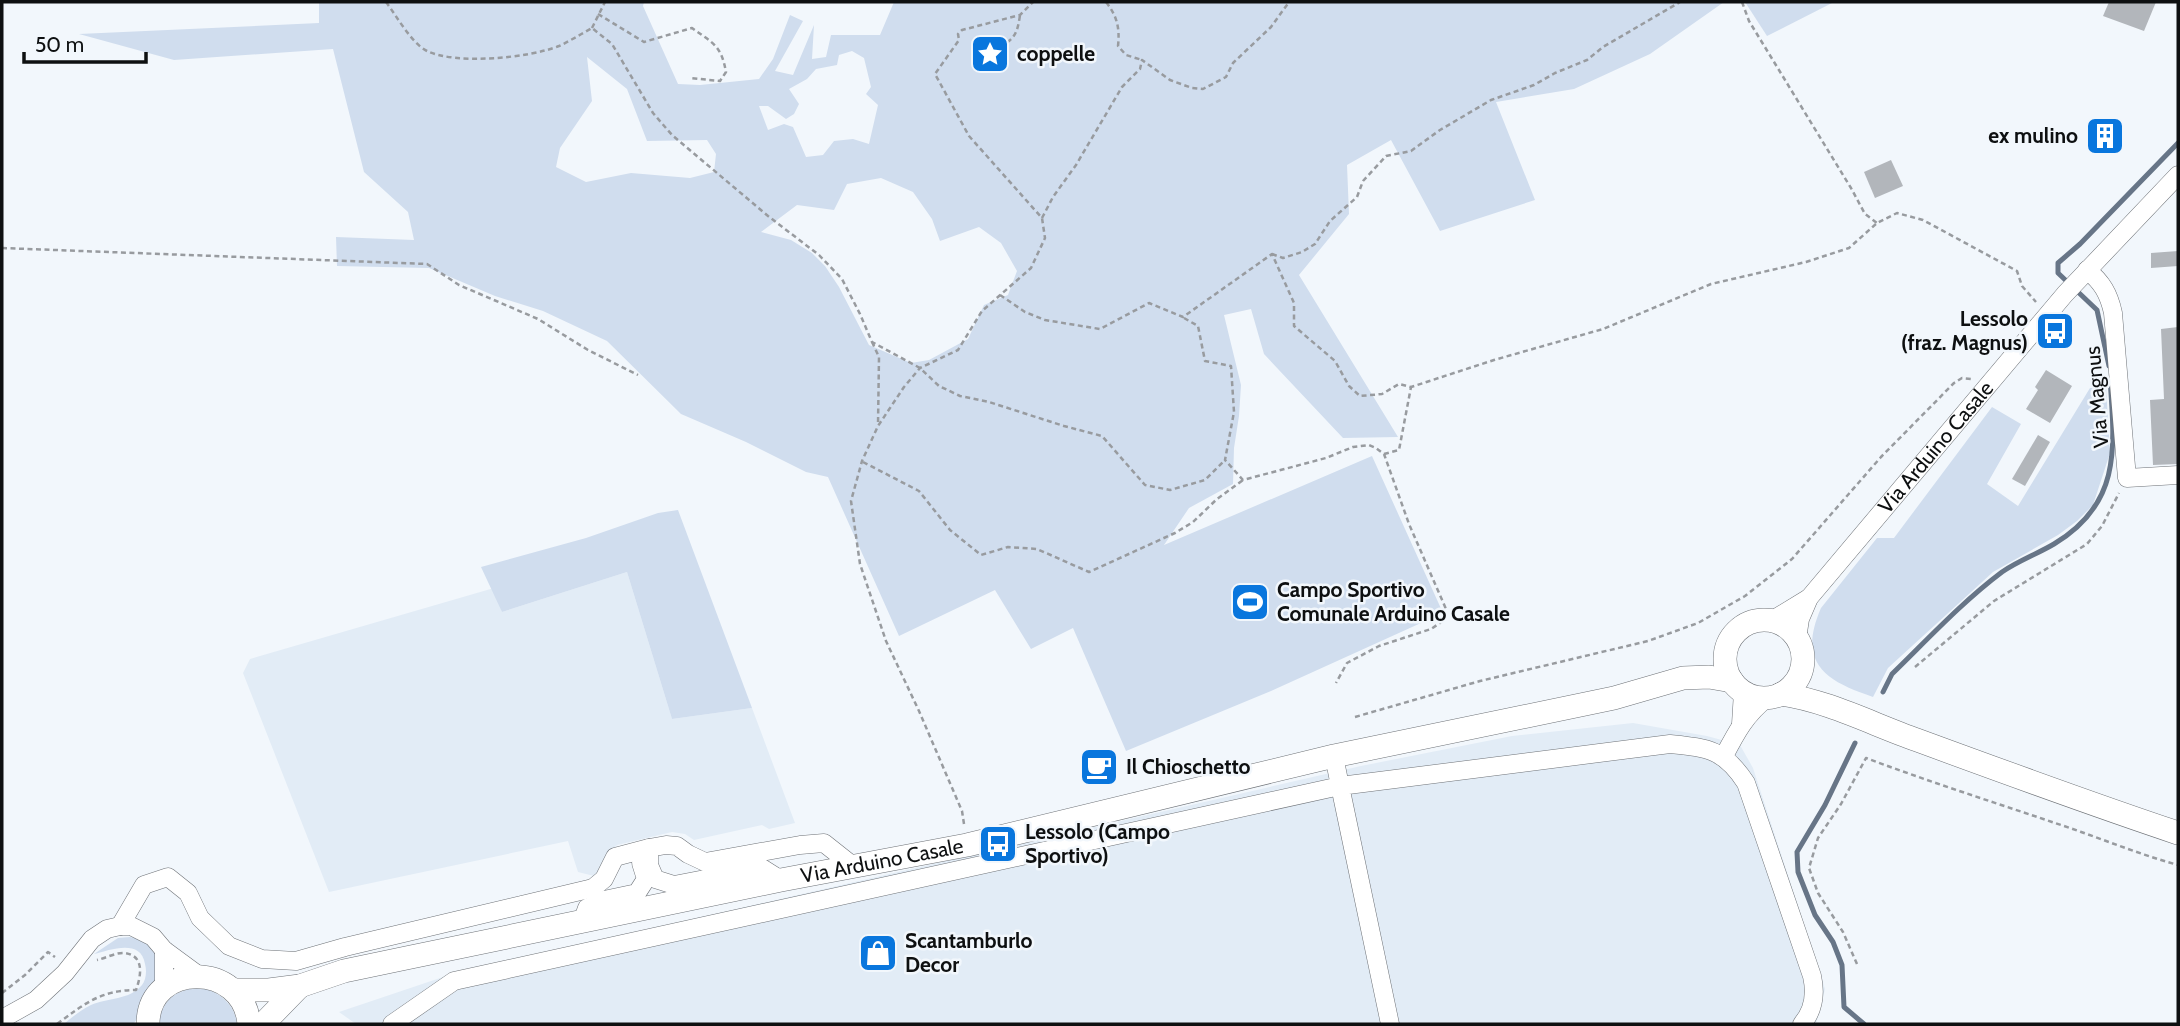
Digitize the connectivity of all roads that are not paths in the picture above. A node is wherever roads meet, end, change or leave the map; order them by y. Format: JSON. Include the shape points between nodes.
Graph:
{"nodes":[{"id":1,"x":2178,"y":175,"type":"edge"},
{"id":2,"x":2084,"y":273,"type":"junction"},
{"id":3,"x":2178,"y":475,"type":"edge"},
{"id":4,"x":1809,"y":598,"type":"junction"},
{"id":5,"x":1771,"y":621,"type":"junction"},
{"id":6,"x":1797,"y":639,"type":"junction"},
{"id":7,"x":1727,"y":649,"type":"junction"},
{"id":8,"x":1799,"y":676,"type":"junction"},
{"id":9,"x":1684,"y":678,"type":"junction"},
{"id":10,"x":1737,"y":686,"type":"junction"},
{"id":11,"x":1774,"y":696,"type":"junction"},
{"id":12,"x":1838,"y":709,"type":"junction"},
{"id":13,"x":1741,"y":724,"type":"junction"},
{"id":14,"x":1724,"y":755,"type":"junction"},
{"id":15,"x":1334,"y":756,"type":"junction"},
{"id":16,"x":1340,"y":786,"type":"junction"},
{"id":17,"x":2178,"y":833,"type":"edge"},
{"id":18,"x":641,"y":850,"type":"junction"},
{"id":19,"x":853,"y":866,"type":"junction"},
{"id":20,"x":780,"y":880,"type":"junction"},
{"id":21,"x":583,"y":922,"type":"junction"},
{"id":22,"x":120,"y":926,"type":"junction"},
{"id":23,"x":164,"y":950,"type":"junction"},
{"id":24,"x":198,"y":975,"type":"junction"},
{"id":25,"x":300,"y":986,"type":"junction"},
{"id":26,"x":164,"y":990,"type":"junction"},
{"id":27,"x":234,"y":990,"type":"junction"},
{"id":28,"x":2,"y":1019,"type":"edge"},
{"id":29,"x":148,"y":1024,"type":"edge"},
{"id":30,"x":249,"y":1024,"type":"edge"},
{"id":31,"x":263,"y":1024,"type":"edge"},
{"id":32,"x":392,"y":1024,"type":"edge"},
{"id":33,"x":1390,"y":1024,"type":"edge"},
{"id":34,"x":1802,"y":1024,"type":"edge"}],
"edges":[{"from":1,"to":2,"type":"street","name":"Via Arduino Casale"},
{"from":2,"to":3,"type":"street","name":"Via Magnus","via":[[2098,278],[2113,313],[2127,478]]},
{"from":2,"to":4,"type":"street","name":"Via Arduino Casale"},
{"from":4,"to":5,"type":"street"},
{"from":4,"to":6,"type":"street"},
{"from":5,"to":6,"type":"main road"},
{"from":5,"to":7,"type":"main road","via":[[1743,626]]},
{"from":6,"to":8,"type":"main road","via":[[1802,656]]},
{"from":7,"to":9,"type":"main road"},
{"from":7,"to":10,"type":"main road","via":[[1725,661]]},
{"from":8,"to":11,"type":"main road"},
{"from":8,"to":12,"type":"main road"},
{"from":9,"to":10,"type":"main road","via":[[1709,677]]},
{"from":9,"to":15,"type":"main road","name":"Via Arduino Casale","via":[[1614,698]]},
{"from":10,"to":11,"type":"main road"},
{"from":10,"to":13,"type":"street"},
{"from":11,"to":12,"type":"main road","via":[[1800,697]]},
{"from":11,"to":13,"type":"street","via":[[1751,710]]},
{"from":12,"to":17,"type":"main road"},
{"from":13,"to":14,"type":"street"},
{"from":14,"to":16,"type":"street","name":"Via Arduino Casale","via":[[1670,744]]},
{"from":14,"to":34,"type":"street","via":[[1746,783],[1812,976],[1812,1005]]},
{"from":15,"to":16,"type":"street"},
{"from":15,"to":19,"type":"main road","name":"Via Arduino Casale","via":[[967,845]]},
{"from":16,"to":32,"type":"street","name":"Via Arduino Casale","via":[[454,981]]},
{"from":16,"to":33,"type":"street"},
{"from":18,"to":19,"type":"street","via":[[677,846],[705,862],[824,843]]},
{"from":18,"to":20,"type":"street","via":[[655,879],[674,885],[762,868]]},
{"from":18,"to":21,"type":"street","via":[[646,879],[637,893],[587,908]]},
{"from":18,"to":22,"type":"street","via":[[615,857],[604,879],[593,888],[296,961],[262,959],[229,946],[200,918],[188,894],[168,877],[144,885]]},
{"from":19,"to":20,"type":"main road","name":"Via Arduino Casale"},
{"from":20,"to":21,"type":"main road","name":"Via Arduino Casale"},
{"from":21,"to":25,"type":"main road","name":"Via Arduino Casale","via":[[344,971]]},
{"from":22,"to":23,"type":"street","via":[[143,930]]},
{"from":22,"to":28,"type":"street","via":[[92,939],[36,1000]]},
{"from":23,"to":24,"type":"street"},
{"from":23,"to":26,"type":"street"},
{"from":24,"to":26,"type":"main road","via":[[180,979]]},
{"from":24,"to":27,"type":"main road"},
{"from":25,"to":27,"type":"main road"},
{"from":25,"to":31,"type":"main road"},
{"from":26,"to":29,"type":"main road","via":[[151,1006]]},
{"from":27,"to":30,"type":"main road"}]}
